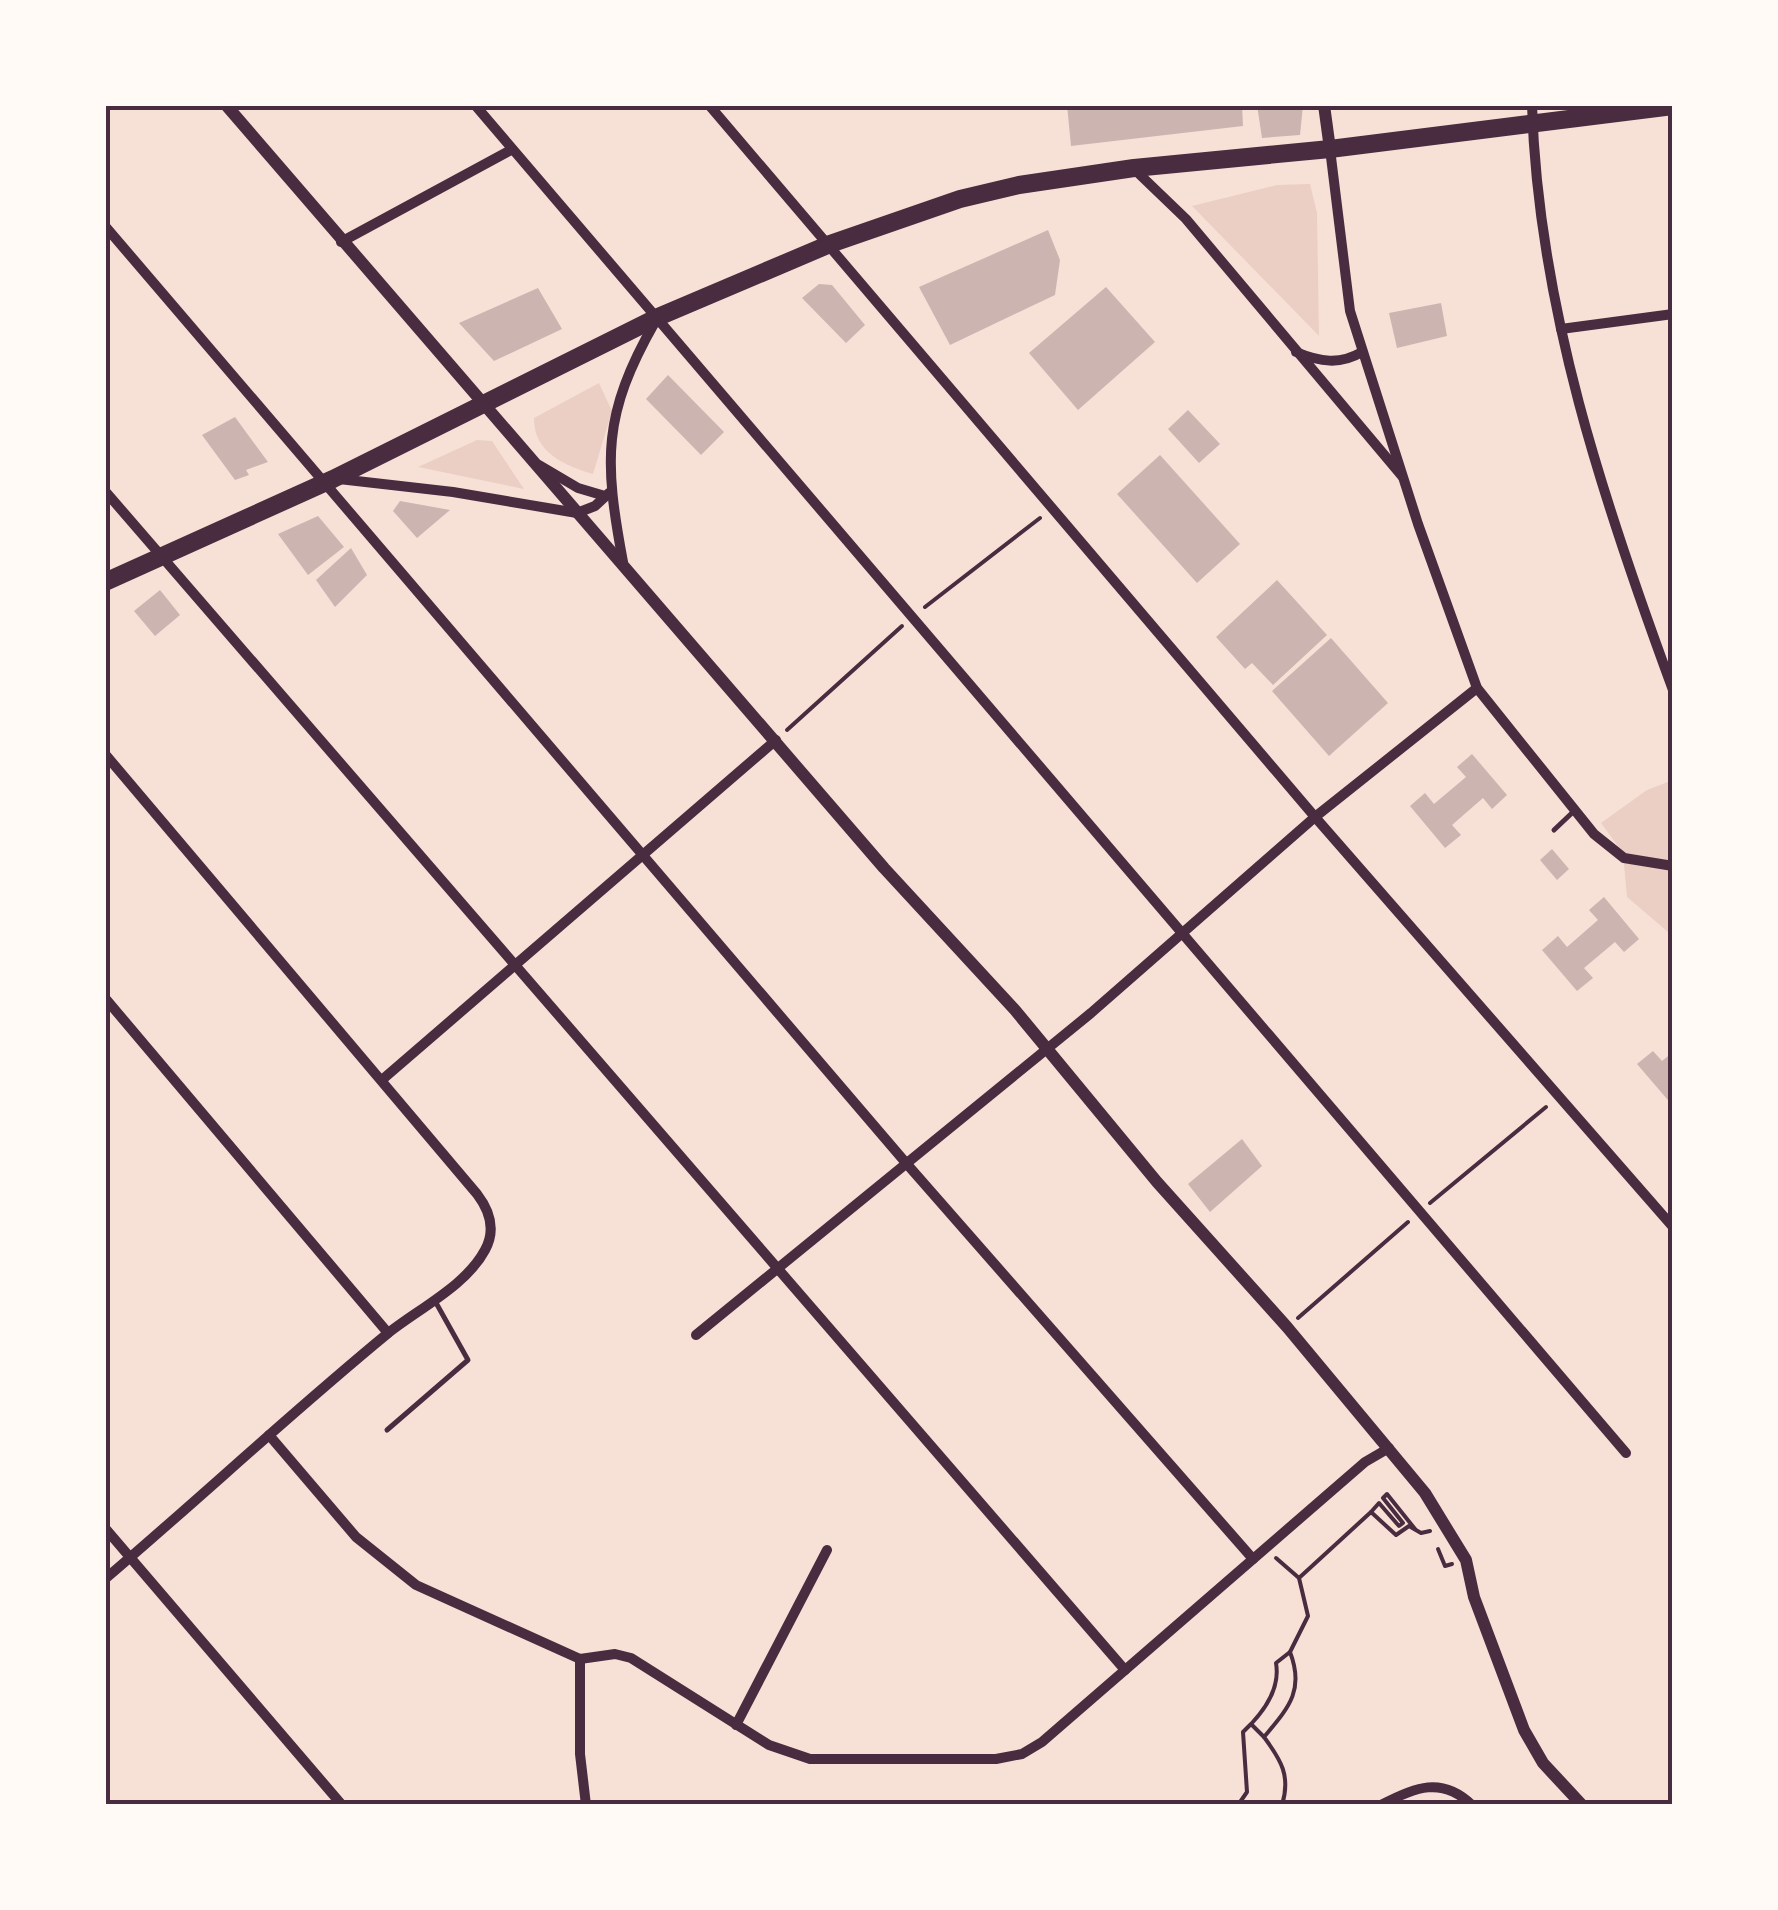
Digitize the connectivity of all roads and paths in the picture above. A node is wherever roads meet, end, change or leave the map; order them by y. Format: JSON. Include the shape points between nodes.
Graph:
{"nodes":[{"id":1,"x":226,"y":105,"type":"edge"},
{"id":2,"x":474,"y":105,"type":"edge"},
{"id":3,"x":708,"y":105,"type":"edge"},
{"id":4,"x":1324,"y":105,"type":"edge"},
{"id":5,"x":1673,"y":106,"type":"edge"},
{"id":6,"x":1532,"y":114,"type":"edge"},
{"id":7,"x":1330,"y":149,"type":"junction"},
{"id":8,"x":512,"y":150,"type":"junction"},
{"id":9,"x":1134,"y":168,"type":"junction"},
{"id":10,"x":105,"y":226,"type":"edge"},
{"id":11,"x":341,"y":242,"type":"junction"},
{"id":12,"x":830,"y":244,"type":"junction"},
{"id":13,"x":1673,"y":314,"type":"edge"},
{"id":14,"x":658,"y":317,"type":"junction"},
{"id":15,"x":1560,"y":328,"type":"junction"},
{"id":16,"x":1296,"y":352,"type":"junction"},
{"id":17,"x":1362,"y":352,"type":"junction"},
{"id":18,"x":479,"y":402,"type":"junction"},
{"id":19,"x":538,"y":465,"type":"junction"},
{"id":20,"x":1404,"y":478,"type":"junction"},
{"id":21,"x":328,"y":481,"type":"junction"},
{"id":22,"x":105,"y":491,"type":"edge"},
{"id":23,"x":607,"y":495,"type":"junction"},
{"id":24,"x":1054,"y":508,"type":"junction"},
{"id":25,"x":577,"y":513,"type":"junction"},
{"id":26,"x":161,"y":556,"type":"junction"},
{"id":27,"x":623,"y":562,"type":"junction"},
{"id":28,"x":105,"y":582,"type":"edge"},
{"id":29,"x":914,"y":616,"type":"junction"},
{"id":30,"x":1478,"y":688,"type":"junction"},
{"id":31,"x":1673,"y":690,"type":"edge"},
{"id":32,"x":776,"y":740,"type":"junction"},
{"id":33,"x":105,"y":754,"type":"edge"},
{"id":34,"x":1575,"y":810,"type":"junction"},
{"id":35,"x":1316,"y":816,"type":"junction"},
{"id":36,"x":1554,"y":830,"type":"dead end"},
{"id":37,"x":645,"y":853,"type":"junction"},
{"id":38,"x":1673,"y":866,"type":"edge"},
{"id":39,"x":1183,"y":930,"type":"junction"},
{"id":40,"x":516,"y":964,"type":"junction"},
{"id":41,"x":105,"y":998,"type":"edge"},
{"id":42,"x":1045,"y":1048,"type":"junction"},
{"id":43,"x":382,"y":1079,"type":"junction"},
{"id":44,"x":1559,"y":1097,"type":"junction"},
{"id":45,"x":906,"y":1163,"type":"junction"},
{"id":46,"x":1419,"y":1212,"type":"junction"},
{"id":47,"x":1673,"y":1227,"type":"edge"},
{"id":48,"x":778,"y":1268,"type":"junction"},
{"id":49,"x":433,"y":1298,"type":"junction"},
{"id":50,"x":1287,"y":1328,"type":"junction"},
{"id":51,"x":388,"y":1333,"type":"junction"},
{"id":52,"x":696,"y":1335,"type":"dead end"},
{"id":53,"x":387,"y":1430,"type":"dead end"},
{"id":54,"x":270,"y":1435,"type":"junction"},
{"id":55,"x":1389,"y":1448,"type":"junction"},
{"id":56,"x":1626,"y":1453,"type":"dead end"},
{"id":57,"x":1372,"y":1512,"type":"junction"},
{"id":58,"x":105,"y":1528,"type":"edge"},
{"id":59,"x":1415,"y":1529,"type":"junction"},
{"id":60,"x":1430,"y":1531,"type":"dead end"},
{"id":61,"x":1438,"y":1548,"type":"dead end"},
{"id":62,"x":827,"y":1550,"type":"dead end"},
{"id":63,"x":130,"y":1557,"type":"junction"},
{"id":64,"x":1276,"y":1558,"type":"dead end"},
{"id":65,"x":1254,"y":1559,"type":"junction"},
{"id":66,"x":1466,"y":1560,"type":"junction"},
{"id":67,"x":105,"y":1578,"type":"edge"},
{"id":68,"x":1299,"y":1578,"type":"junction"},
{"id":69,"x":1290,"y":1652,"type":"junction"},
{"id":70,"x":580,"y":1660,"type":"junction"},
{"id":71,"x":1125,"y":1670,"type":"junction"},
{"id":72,"x":1250,"y":1724,"type":"junction"},
{"id":73,"x":736,"y":1725,"type":"junction"},
{"id":74,"x":1264,"y":1737,"type":"junction"},
{"id":75,"x":342,"y":1805,"type":"edge"},
{"id":76,"x":586,"y":1805,"type":"edge"},
{"id":77,"x":1238,"y":1805,"type":"edge"},
{"id":78,"x":1282,"y":1805,"type":"edge"},
{"id":79,"x":1381,"y":1805,"type":"edge"},
{"id":80,"x":1472,"y":1805,"type":"edge"},
{"id":81,"x":1582,"y":1805,"type":"edge"}],
"edges":[{"from":1,"to":11,"type":"street"},
{"from":2,"to":8,"type":"street"},
{"from":3,"to":12,"type":"street"},
{"from":4,"to":7,"type":"street"},
{"from":5,"to":6,"type":"main road"},
{"from":6,"to":7,"type":"main road"},
{"from":6,"to":15,"type":"street"},
{"from":7,"to":9,"type":"main road"},
{"from":7,"to":17,"type":"street","via":[[1350,311]]},
{"from":8,"to":11,"type":"street"},
{"from":8,"to":14,"type":"street"},
{"from":9,"to":12,"type":"main road","via":[[960,200]]},
{"from":9,"to":16,"type":"street","via":[[1186,219]]},
{"from":10,"to":21,"type":"street"},
{"from":11,"to":18,"type":"street"},
{"from":12,"to":14,"type":"main road"},
{"from":12,"to":24,"type":"street"},
{"from":13,"to":15,"type":"street"},
{"from":14,"to":18,"type":"main road"},
{"from":14,"to":23,"type":"street","via":[[620,396]]},
{"from":14,"to":29,"type":"street"},
{"from":15,"to":31,"type":"street","via":[[1597,470]]},
{"from":16,"to":17,"type":"street","via":[[1331,362]]},
{"from":16,"to":20,"type":"street"},
{"from":17,"to":20,"type":"street"},
{"from":18,"to":19,"type":"street"},
{"from":18,"to":21,"type":"main road"},
{"from":19,"to":23,"type":"street","via":[[578,488]]},
{"from":19,"to":25,"type":"street"},
{"from":20,"to":30,"type":"street"},
{"from":21,"to":25,"type":"street","via":[[453,492]]},
{"from":21,"to":26,"type":"main road"},
{"from":21,"to":37,"type":"street"},
{"from":22,"to":26,"type":"street"},
{"from":23,"to":25,"type":"street"},
{"from":23,"to":27,"type":"street"},
{"from":24,"to":29,"type":"path"},
{"from":24,"to":35,"type":"street"},
{"from":25,"to":27,"type":"street"},
{"from":26,"to":28,"type":"main road"},
{"from":26,"to":40,"type":"street"},
{"from":27,"to":32,"type":"street"},
{"from":29,"to":32,"type":"path"},
{"from":29,"to":39,"type":"street"},
{"from":30,"to":34,"type":"street"},
{"from":30,"to":35,"type":"street"},
{"from":32,"to":37,"type":"street"},
{"from":32,"to":42,"type":"street"},
{"from":33,"to":43,"type":"street"},
{"from":34,"to":36,"type":"lane"},
{"from":34,"to":38,"type":"street","via":[[1624,858]]},
{"from":35,"to":39,"type":"street"},
{"from":35,"to":44,"type":"street"},
{"from":37,"to":40,"type":"street"},
{"from":37,"to":45,"type":"street"},
{"from":39,"to":42,"type":"street"},
{"from":39,"to":46,"type":"street"},
{"from":40,"to":43,"type":"street"},
{"from":40,"to":48,"type":"street"},
{"from":41,"to":51,"type":"street"},
{"from":42,"to":45,"type":"street"},
{"from":42,"to":50,"type":"street"},
{"from":43,"to":49,"type":"street","via":[[485,1205],[491,1229],[472,1269]]},
{"from":44,"to":46,"type":"path"},
{"from":44,"to":47,"type":"street"},
{"from":45,"to":48,"type":"street"},
{"from":45,"to":65,"type":"street"},
{"from":46,"to":50,"type":"path"},
{"from":46,"to":56,"type":"street"},
{"from":48,"to":52,"type":"street"},
{"from":48,"to":71,"type":"street"},
{"from":49,"to":51,"type":"street"},
{"from":49,"to":53,"type":"lane","via":[[468,1360]]},
{"from":50,"to":55,"type":"street"},
{"from":51,"to":54,"type":"street"},
{"from":54,"to":63,"type":"street"},
{"from":54,"to":70,"type":"street","via":[[356,1537],[388,1564],[449,1602]]},
{"from":55,"to":65,"type":"street"},
{"from":55,"to":66,"type":"street"},
{"from":57,"to":59,"type":"path","via":[[1396,1535]]},
{"from":57,"to":59,"type":"path","via":[[1379,1503],[1402,1523],[1382,1498],[1387,1494]]},
{"from":57,"to":68,"type":"path"},
{"from":58,"to":63,"type":"street"},
{"from":59,"to":60,"type":"path"},
{"from":61,"to":66,"type":"path","via":[[1445,1566]]},
{"from":62,"to":73,"type":"street"},
{"from":63,"to":67,"type":"street"},
{"from":63,"to":75,"type":"street"},
{"from":64,"to":68,"type":"path"},
{"from":65,"to":71,"type":"street"},
{"from":66,"to":81,"type":"street","via":[[1524,1730],[1543,1763]]},
{"from":68,"to":69,"type":"path","via":[[1308,1616]]},
{"from":69,"to":72,"type":"path","via":[[1276,1664],[1277,1682]]},
{"from":69,"to":74,"type":"path","via":[[1298,1684],[1288,1712]]},
{"from":70,"to":73,"type":"street","via":[[631,1658]]},
{"from":70,"to":76,"type":"street"},
{"from":71,"to":73,"type":"street","via":[[1042,1742],[996,1759],[810,1758]]},
{"from":72,"to":74,"type":"path"},
{"from":72,"to":77,"type":"path","via":[[1242,1732],[1248,1792]]},
{"from":74,"to":78,"type":"path","via":[[1284,1764]]},
{"from":79,"to":80,"type":"street","via":[[1439,1785]]}]}
